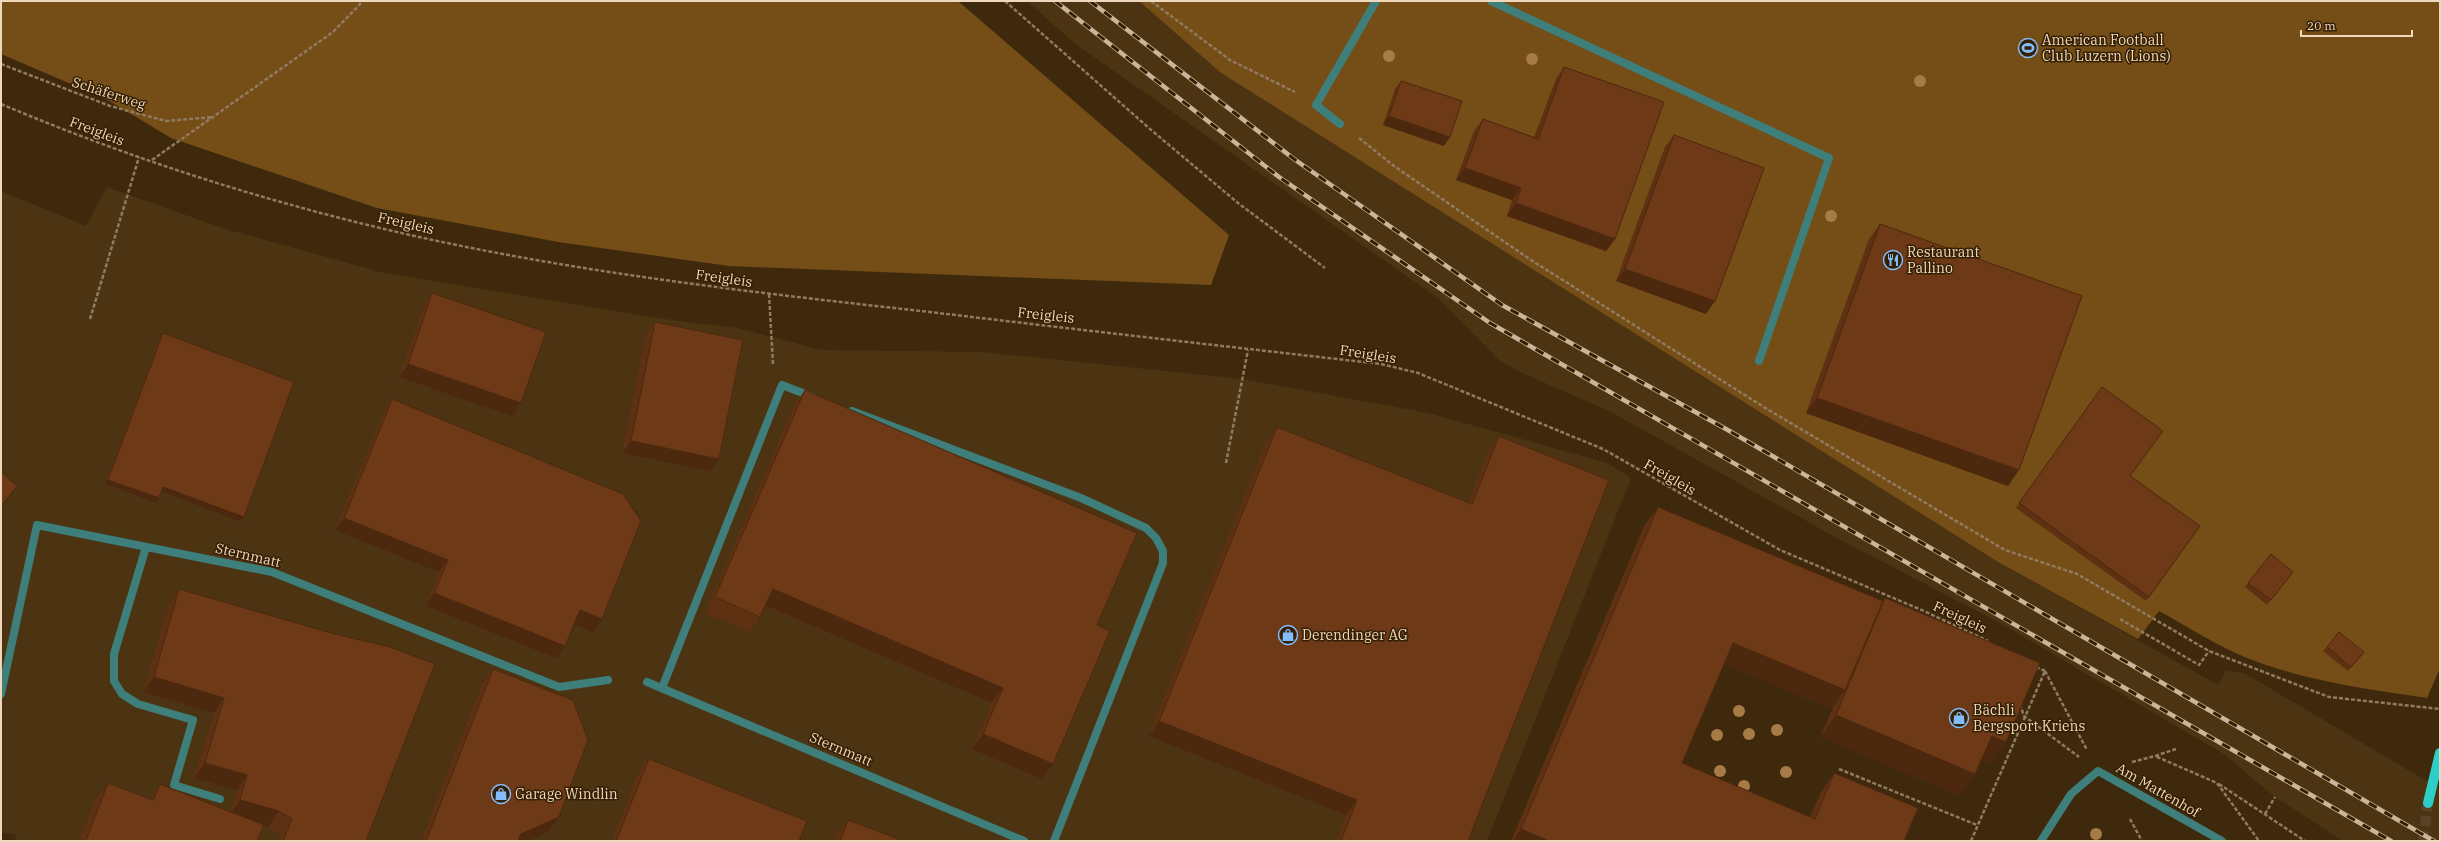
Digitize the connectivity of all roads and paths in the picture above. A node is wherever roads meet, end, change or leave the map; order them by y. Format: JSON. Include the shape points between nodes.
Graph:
{"nodes":[{"id":1,"x":363,"y":1,"type":"edge"},
{"id":2,"x":1006,"y":1,"type":"edge"},
{"id":3,"x":1151,"y":1,"type":"edge"},
{"id":4,"x":1376,"y":1,"type":"edge"},
{"id":5,"x":1491,"y":1,"type":"edge"},
{"id":6,"x":1,"y":64,"type":"edge"},
{"id":7,"x":1,"y":104,"type":"edge"},
{"id":8,"x":1316,"y":105,"type":"junction"},
{"id":9,"x":215,"y":116,"type":"junction"},
{"id":10,"x":1340,"y":124,"type":"joint"},
{"id":11,"x":139,"y":156,"type":"junction"},
{"id":12,"x":152,"y":160,"type":"junction"},
{"id":13,"x":1325,"y":268,"type":"dead end"},
{"id":14,"x":769,"y":294,"type":"junction"},
{"id":15,"x":90,"y":319,"type":"dead end"},
{"id":16,"x":1248,"y":350,"type":"junction"},
{"id":17,"x":1759,"y":361,"type":"dead end"},
{"id":18,"x":782,"y":385,"type":"junction"},
{"id":19,"x":825,"y":401,"type":"edge"},
{"id":20,"x":847,"y":409,"type":"edge"},
{"id":21,"x":1226,"y":463,"type":"dead end"},
{"id":22,"x":146,"y":547,"type":"junction"},
{"id":23,"x":2120,"y":619,"type":"dead end"},
{"id":24,"x":1992,"y":643,"type":"edge"},
{"id":25,"x":2209,"y":651,"type":"junction"},
{"id":26,"x":2032,"y":664,"type":"edge"},
{"id":27,"x":2045,"y":671,"type":"junction"},
{"id":28,"x":608,"y":680,"type":"dead end"},
{"id":29,"x":647,"y":682,"type":"dead end"},
{"id":30,"x":662,"y":688,"type":"junction"},
{"id":31,"x":1,"y":694,"type":"edge"},
{"id":32,"x":2018,"y":699,"type":"edge"},
{"id":33,"x":2440,"y":709,"type":"edge"},
{"id":34,"x":2024,"y":716,"type":"junction"},
{"id":35,"x":2176,"y":749,"type":"dead end"},
{"id":36,"x":2440,"y":753,"type":"edge"},
{"id":37,"x":2155,"y":756,"type":"junction"},
{"id":38,"x":1839,"y":769,"type":"dead end"},
{"id":39,"x":2098,"y":771,"type":"junction"},
{"id":40,"x":2217,"y":783,"type":"junction"},
{"id":41,"x":2275,"y":797,"type":"dead end"},
{"id":42,"x":220,"y":799,"type":"dead end"},
{"id":43,"x":2428,"y":803,"type":"tunnel mouth"},
{"id":44,"x":2265,"y":814,"type":"junction"},
{"id":45,"x":1977,"y":825,"type":"junction"},
{"id":46,"x":1024,"y":841,"type":"edge"},
{"id":47,"x":1054,"y":841,"type":"edge"},
{"id":48,"x":1971,"y":841,"type":"edge"},
{"id":49,"x":2041,"y":841,"type":"edge"},
{"id":50,"x":2222,"y":841,"type":"edge"},
{"id":51,"x":2259,"y":841,"type":"edge"},
{"id":52,"x":2305,"y":841,"type":"edge"}],
"edges":[{"from":1,"to":9,"type":"path","via":[[333,32]]},
{"from":2,"to":13,"type":"path","via":[[1232,198]]},
{"from":3,"to":8,"type":"path","via":[[1230,60],[1287,86]]},
{"from":4,"to":8,"type":"street"},
{"from":5,"to":17,"type":"street","via":[[1829,158]]},
{"from":6,"to":9,"type":"path","name":"Schäferweg","via":[[110,106],[166,121]]},
{"from":7,"to":11,"type":"path","name":"Freigleis"},
{"from":8,"to":10,"type":"street"},
{"from":9,"to":12,"type":"path"},
{"from":10,"to":25,"type":"path","via":[[1394,166],[1531,260],[1767,409],[2004,550],[2077,574]]},
{"from":11,"to":12,"type":"path","name":"Freigleis"},
{"from":11,"to":15,"type":"path"},
{"from":12,"to":14,"type":"path","name":"Freigleis","via":[[249,193],[419,236],[575,266]]},
{"from":14,"to":16,"type":"path","name":"Freigleis"},
{"from":14,"to":18,"type":"path","via":[[773,364]]},
{"from":16,"to":21,"type":"path"},
{"from":16,"to":24,"type":"path","name":"Freigleis","via":[[1381,364],[1418,373],[1482,398],[1604,449],[1720,518],[1780,550]]},
{"from":18,"to":19,"type":"street"},
{"from":18,"to":30,"type":"street"},
{"from":20,"to":47,"type":"street","via":[[1080,498],[1146,528],[1156,538],[1163,551],[1163,563]]},
{"from":22,"to":28,"type":"street","name":"Sternmatt","via":[[272,572],[559,687]]},
{"from":22,"to":31,"type":"street","name":"Sternmatt","via":[[37,525]]},
{"from":22,"to":42,"type":"street","via":[[114,654],[114,681],[122,694],[138,704],[193,720],[174,785]]},
{"from":23,"to":25,"type":"path","via":[[2199,665]]},
{"from":25,"to":33,"type":"path","via":[[2329,698]]},
{"from":26,"to":27,"type":"path"},
{"from":27,"to":34,"type":"path"},
{"from":27,"to":39,"type":"path"},
{"from":29,"to":30,"type":"street","name":"Sternmatt"},
{"from":30,"to":46,"type":"street","name":"Sternmatt"},
{"from":32,"to":34,"type":"path"},
{"from":34,"to":39,"type":"path"},
{"from":34,"to":45,"type":"path"},
{"from":35,"to":37,"type":"path"},
{"from":36,"to":43,"type":"main road"},
{"from":37,"to":39,"type":"path"},
{"from":37,"to":40,"type":"path"},
{"from":38,"to":45,"type":"path"},
{"from":39,"to":49,"type":"street","name":"Am Mattenhof","via":[[2071,794]]},
{"from":39,"to":50,"type":"street","name":"Am Mattenhof"},
{"from":40,"to":44,"type":"path"},
{"from":40,"to":51,"type":"path"},
{"from":41,"to":44,"type":"path"},
{"from":44,"to":52,"type":"path"},
{"from":45,"to":48,"type":"path"}]}
